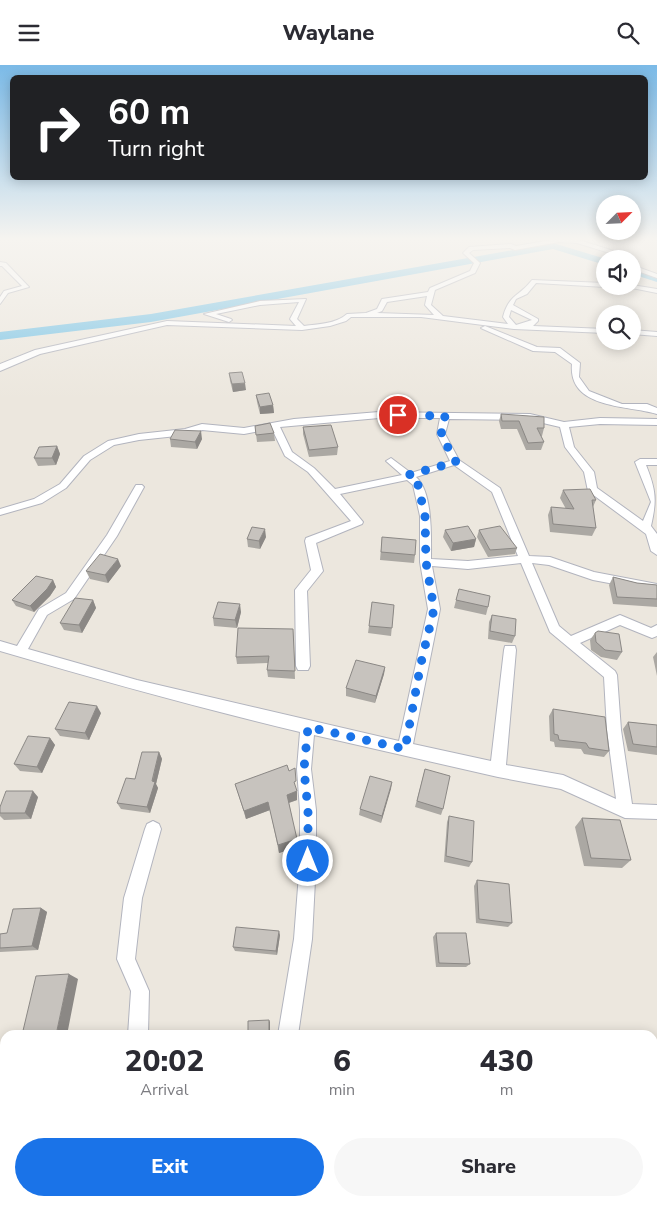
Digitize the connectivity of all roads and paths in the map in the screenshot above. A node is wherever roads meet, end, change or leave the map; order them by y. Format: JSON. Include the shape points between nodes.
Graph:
{"nodes":[{"id":1,"x":524,"y":293,"type":"edge"},
{"id":2,"x":430,"y":294,"type":"joint"},
{"id":3,"x":509,"y":307,"type":"junction"},
{"id":4,"x":369,"y":313,"type":"junction"},
{"id":5,"x":440,"y":317,"type":"junction"},
{"id":6,"x":473,"y":323,"type":"junction"},
{"id":7,"x":246,"y":326,"type":"junction"},
{"id":8,"x":514,"y":327,"type":"junction"},
{"id":9,"x":302,"y":328,"type":"junction"},
{"id":10,"x":596,"y":331,"type":"edge"},
{"id":11,"x":498,"y":333,"type":"junction"},
{"id":12,"x":641,"y":333,"type":"edge"},
{"id":13,"x":657,"y":334,"type":"edge"},
{"id":14,"x":1,"y":365,"type":"edge"},
{"id":15,"x":657,"y":411,"type":"edge"},
{"id":16,"x":445,"y":416,"type":"junction"},
{"id":17,"x":657,"y":423,"type":"edge"},
{"id":18,"x":564,"y":425,"type":"junction"},
{"id":19,"x":274,"y":426,"type":"junction"},
{"id":20,"x":390,"y":461,"type":"dead end"},
{"id":21,"x":456,"y":462,"type":"junction"},
{"id":22,"x":657,"y":462,"type":"edge"},
{"id":23,"x":408,"y":475,"type":"junction"},
{"id":24,"x":645,"y":479,"type":"junction"},
{"id":25,"x":657,"y":481,"type":"edge"},
{"id":26,"x":139,"y":487,"type":"dead end"},
{"id":27,"x":333,"y":492,"type":"junction"},
{"id":28,"x":0,"y":512,"type":"edge"},
{"id":29,"x":645,"y":527,"type":"junction"},
{"id":30,"x":657,"y":551,"type":"edge"},
{"id":31,"x":525,"y":559,"type":"junction"},
{"id":32,"x":426,"y":562,"type":"junction"},
{"id":33,"x":657,"y":587,"type":"edge"},
{"id":34,"x":657,"y":630,"type":"edge"},
{"id":35,"x":569,"y":641,"type":"junction"},
{"id":36,"x":0,"y":646,"type":"edge"},
{"id":37,"x":510,"y":650,"type":"dead end"},
{"id":38,"x":20,"y":652,"type":"junction"},
{"id":39,"x":303,"y":666,"type":"dead end"},
{"id":40,"x":308,"y":727,"type":"junction"},
{"id":41,"x":405,"y":749,"type":"junction"},
{"id":42,"x":498,"y":770,"type":"junction"},
{"id":43,"x":625,"y":811,"type":"junction"},
{"id":44,"x":657,"y":812,"type":"edge"},
{"id":45,"x":153,"y":829,"type":"dead end"},
{"id":46,"x":138,"y":1030,"type":"edge"},
{"id":47,"x":289,"y":1030,"type":"edge"}],
"edges":[{"from":1,"to":3,"type":"street","via":[[514,297]]},
{"from":2,"to":4,"type":"street","via":[[384,300],[380,310]]},
{"from":2,"to":5,"type":"street","via":[[428,305]]},
{"from":3,"to":8,"type":"street","via":[[506,317]]},
{"from":3,"to":8,"type":"street","via":[[536,320],[532,324]]},
{"from":4,"to":5,"type":"street"},
{"from":4,"to":9,"type":"street","via":[[349,315],[328,325]]},
{"from":5,"to":6,"type":"street"},
{"from":6,"to":8,"type":"street"},
{"from":6,"to":11,"type":"street"},
{"from":7,"to":9,"type":"street"},
{"from":7,"to":9,"type":"street","via":[[207,314],[260,303],[304,300],[293,319]]},
{"from":7,"to":14,"type":"street","via":[[167,323],[38,352]]},
{"from":8,"to":10,"type":"street"},
{"from":8,"to":11,"type":"street"},
{"from":11,"to":15,"type":"street","via":[[536,349],[557,350],[563,354],[576,363],[575,377],[586,393],[621,406],[647,407]]},
{"from":12,"to":13,"type":"street"},
{"from":16,"to":18,"type":"street","via":[[530,417]]},
{"from":16,"to":19,"type":"street","via":[[336,417]]},
{"from":16,"to":21,"type":"street","via":[[441,435]]},
{"from":17,"to":18,"type":"street","via":[[600,421]]},
{"from":18,"to":29,"type":"street","via":[[570,447],[588,472],[592,489]]},
{"from":19,"to":27,"type":"street","via":[[288,454],[311,470]]},
{"from":19,"to":28,"type":"street","via":[[244,431],[202,427],[111,443],[87,458],[63,486],[38,501]]},
{"from":20,"to":23,"type":"street"},
{"from":21,"to":23,"type":"street"},
{"from":21,"to":31,"type":"street","via":[[496,490]]},
{"from":22,"to":24,"type":"street","via":[[640,461]]},
{"from":23,"to":27,"type":"street","via":[[394,481]]},
{"from":23,"to":32,"type":"street","via":[[418,485],[425,516]]},
{"from":24,"to":25,"type":"street"},
{"from":24,"to":29,"type":"street","via":[[656,502]]},
{"from":26,"to":38,"type":"street","via":[[112,536],[70,596],[43,612]]},
{"from":27,"to":39,"type":"street","via":[[358,522],[310,541],[318,571],[301,590]]},
{"from":29,"to":30,"type":"street","via":[[651,531]]},
{"from":31,"to":32,"type":"street","via":[[468,565]]},
{"from":31,"to":33,"type":"street","via":[[550,561],[593,577]]},
{"from":31,"to":35,"type":"street","via":[[554,629]]},
{"from":32,"to":41,"type":"street","via":[[434,609]]},
{"from":34,"to":35,"type":"street","via":[[652,633],[620,620]]},
{"from":35,"to":43,"type":"street","via":[[610,675]]},
{"from":36,"to":38,"type":"street"},
{"from":37,"to":42,"type":"street"},
{"from":38,"to":40,"type":"street"},
{"from":40,"to":41,"type":"street"},
{"from":40,"to":47,"type":"street","via":[[304,769],[308,861],[303,939]]},
{"from":41,"to":42,"type":"street"},
{"from":42,"to":43,"type":"street","via":[[562,782]]},
{"from":43,"to":44,"type":"street"},
{"from":45,"to":46,"type":"street","via":[[133,898],[126,959],[140,991]]}]}
